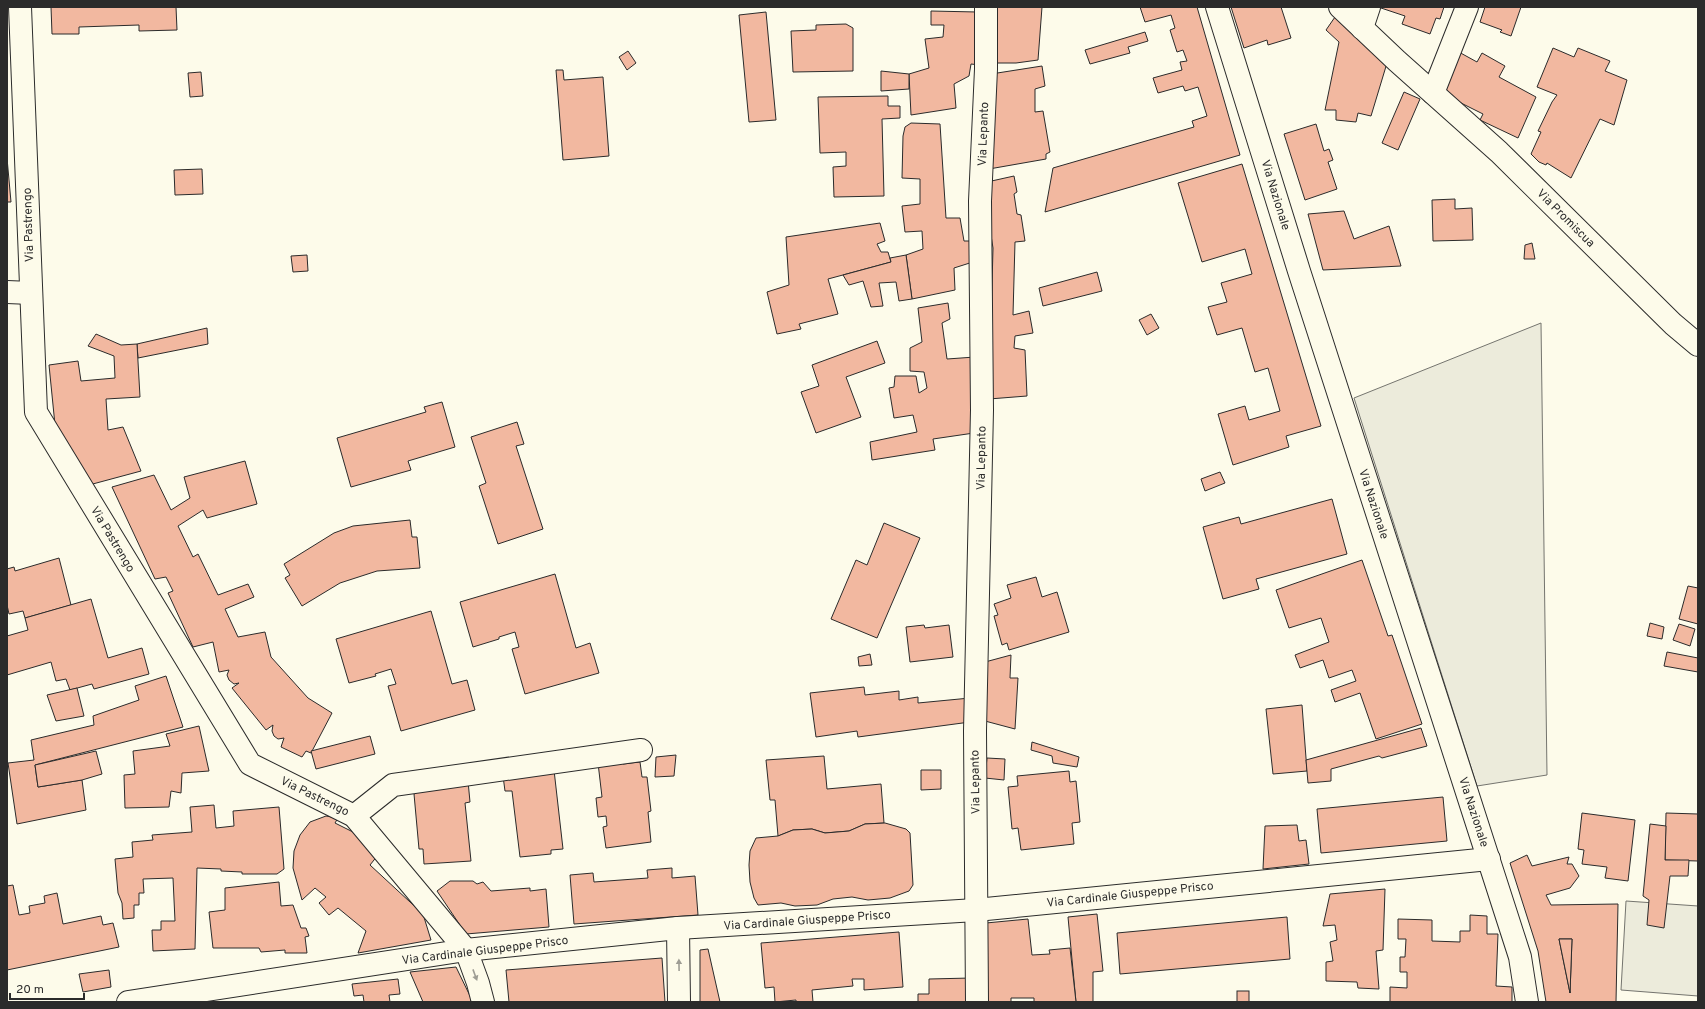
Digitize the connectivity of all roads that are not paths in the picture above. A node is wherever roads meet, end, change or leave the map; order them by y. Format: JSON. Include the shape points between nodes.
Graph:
{"nodes":[{"id":1,"x":20,"y":7,"type":"edge"},
{"id":2,"x":986,"y":7,"type":"edge"},
{"id":3,"x":1217,"y":7,"type":"edge"},
{"id":4,"x":1340,"y":7,"type":"edge"},
{"id":5,"x":1369,"y":7,"type":"edge"},
{"id":6,"x":1467,"y":7,"type":"edge"},
{"id":7,"x":1362,"y":28,"type":"junction"},
{"id":8,"x":1433,"y":93,"type":"junction"},
{"id":9,"x":7,"y":292,"type":"edge"},
{"id":10,"x":31,"y":293,"type":"junction"},
{"id":11,"x":1698,"y":345,"type":"edge"},
{"id":12,"x":641,"y":750,"type":"dead end"},
{"id":13,"x":354,"y":816,"type":"junction"},
{"id":14,"x":1489,"y":859,"type":"junction"},
{"id":15,"x":976,"y":910,"type":"junction"},
{"id":16,"x":678,"y":928,"type":"junction"},
{"id":17,"x":466,"y":950,"type":"junction"},
{"id":18,"x":128,"y":1002,"type":"edge"},
{"id":19,"x":483,"y":1002,"type":"edge"},
{"id":20,"x":679,"y":1002,"type":"edge"},
{"id":21,"x":977,"y":1002,"type":"edge"},
{"id":22,"x":1527,"y":1002,"type":"edge"}],
"edges":[{"from":1,"to":10,"type":"street","name":"Via Pastrengo"},
{"from":2,"to":15,"type":"street","name":"Via Lepanto","via":[[980,201],[982,410],[975,731]]},
{"from":3,"to":14,"type":"street","name":"Via Nazionale","via":[[1299,271]]},
{"from":4,"to":7,"type":"street","name":"Via Promiscua"},
{"from":5,"to":7,"type":"street"},
{"from":6,"to":8,"type":"street"},
{"from":7,"to":8,"type":"street","name":"Via Promiscua"},
{"from":8,"to":11,"type":"street","name":"Via Promiscua","via":[[1499,152],[1673,324]]},
{"from":9,"to":10,"type":"street"},
{"from":10,"to":13,"type":"street","name":"Via Pastrengo","via":[[36,412],[250,764]]},
{"from":12,"to":13,"type":"street","via":[[393,785]]},
{"from":13,"to":17,"type":"street","name":"Via Pastrengo"},
{"from":14,"to":15,"type":"street","name":"Via Cardinale Giuspeppe Prisco"},
{"from":14,"to":22,"type":"street","name":"Via Nazionale","via":[[1520,956]]},
{"from":15,"to":16,"type":"street","name":"Via Cardinale Giuspeppe Prisco"},
{"from":15,"to":21,"type":"street","name":"Via Lepanto"},
{"from":16,"to":17,"type":"street","name":"Via Cardinale Giuspeppe Prisco"},
{"from":20,"to":16,"type":"street","one_way":true},
{"from":17,"to":18,"type":"street","name":"Via Cardinale Giuspeppe Prisco"},
{"from":17,"to":19,"type":"street","name":"Via Pastrengo","one_way":true}]}
